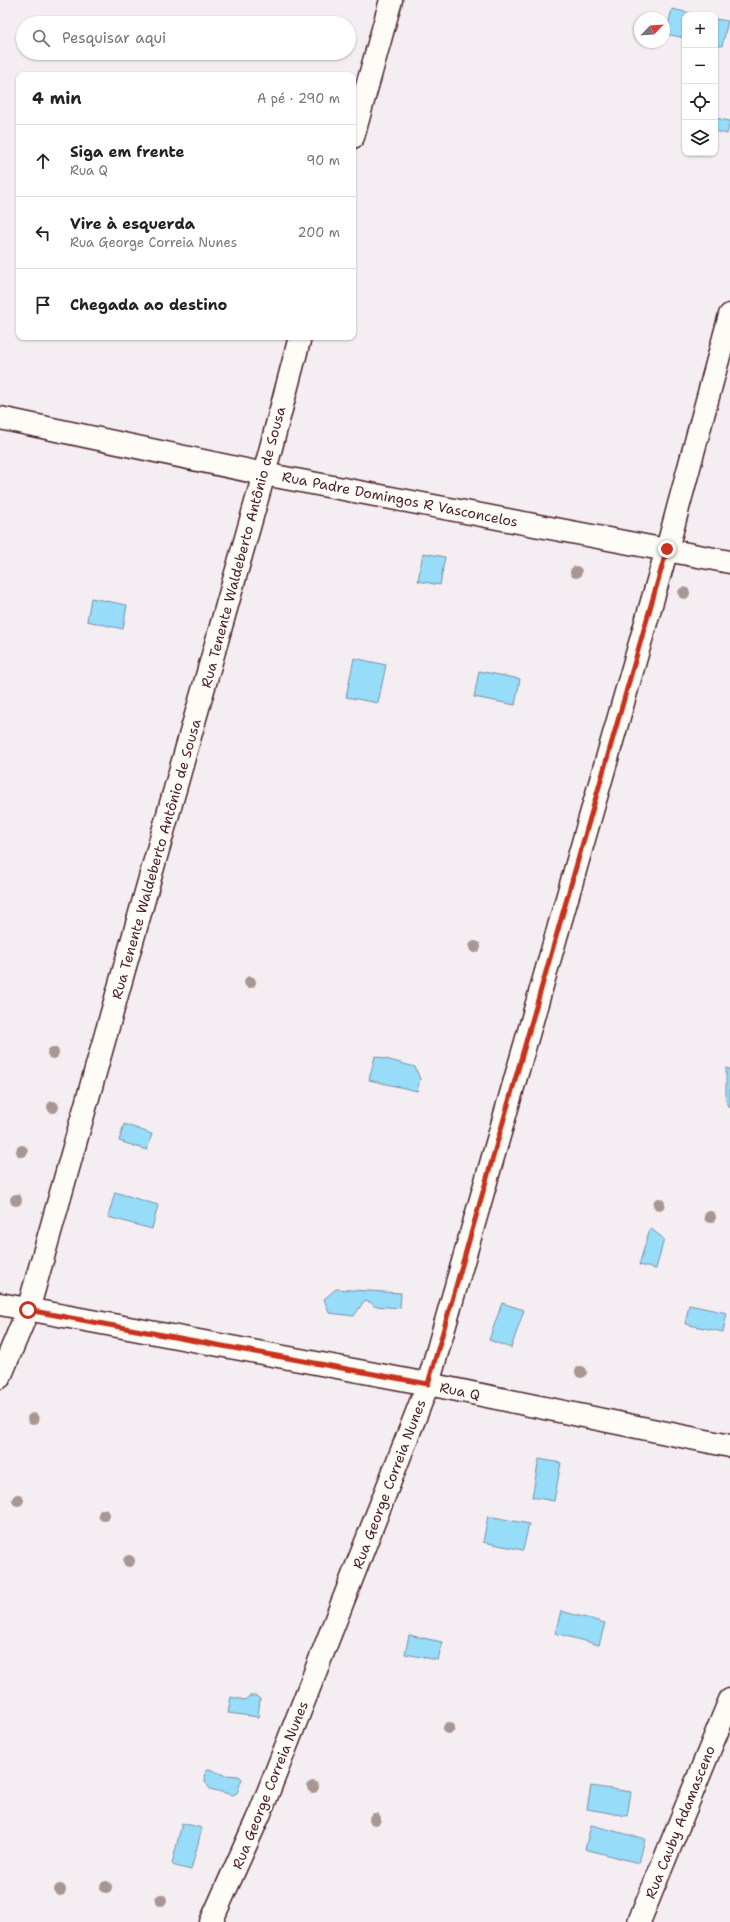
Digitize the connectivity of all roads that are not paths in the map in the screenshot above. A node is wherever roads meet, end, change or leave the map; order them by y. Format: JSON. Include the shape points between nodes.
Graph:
{"nodes":[{"id":1,"x":391,"y":0,"type":"edge"},
{"id":2,"x":356,"y":126,"type":"edge"},
{"id":3,"x":730,"y":315,"type":"edge"},
{"id":4,"x":299,"y":340,"type":"edge"},
{"id":5,"x":0,"y":418,"type":"edge"},
{"id":6,"x":264,"y":474,"type":"junction"},
{"id":7,"x":667,"y":549,"type":"junction"},
{"id":8,"x":730,"y":562,"type":"edge"},
{"id":9,"x":0,"y":1304,"type":"edge"},
{"id":10,"x":28,"y":1310,"type":"junction"},
{"id":11,"x":0,"y":1377,"type":"edge"},
{"id":12,"x":428,"y":1384,"type":"junction"},
{"id":13,"x":730,"y":1446,"type":"edge"},
{"id":14,"x":730,"y":1700,"type":"edge"},
{"id":15,"x":211,"y":1922,"type":"edge"},
{"id":16,"x":639,"y":1922,"type":"edge"}],
"edges":[{"from":1,"to":2,"type":"street"},
{"from":3,"to":7,"type":"street","name":"Rua George Correia Nunes"},
{"from":4,"to":6,"type":"street","name":"Rua Tenente Waldeberto Antônio de Sousa"},
{"from":5,"to":6,"type":"street","name":"Rua Padre Domingos R Vasconcelos"},
{"from":6,"to":7,"type":"street","name":"Rua Padre Domingos R Vasconcelos"},
{"from":6,"to":10,"type":"street","name":"Rua Tenente Waldeberto Antônio de Sousa"},
{"from":7,"to":8,"type":"street","name":"Rua Padre Domingos R Vasconcelos"},
{"from":7,"to":12,"type":"street","name":"Rua George Correia Nunes"},
{"from":9,"to":10,"type":"street","name":"Rua Q"},
{"from":10,"to":11,"type":"street","name":"Rua Tenente Waldeberto Antônio de Sousa"},
{"from":10,"to":12,"type":"street","name":"Rua Q"},
{"from":12,"to":13,"type":"street","name":"Rua Q"},
{"from":12,"to":15,"type":"street","name":"Rua George Correia Nunes","via":[[260,1813]]},
{"from":14,"to":16,"type":"street","name":"Rua Cauby Adamasceno"}]}
